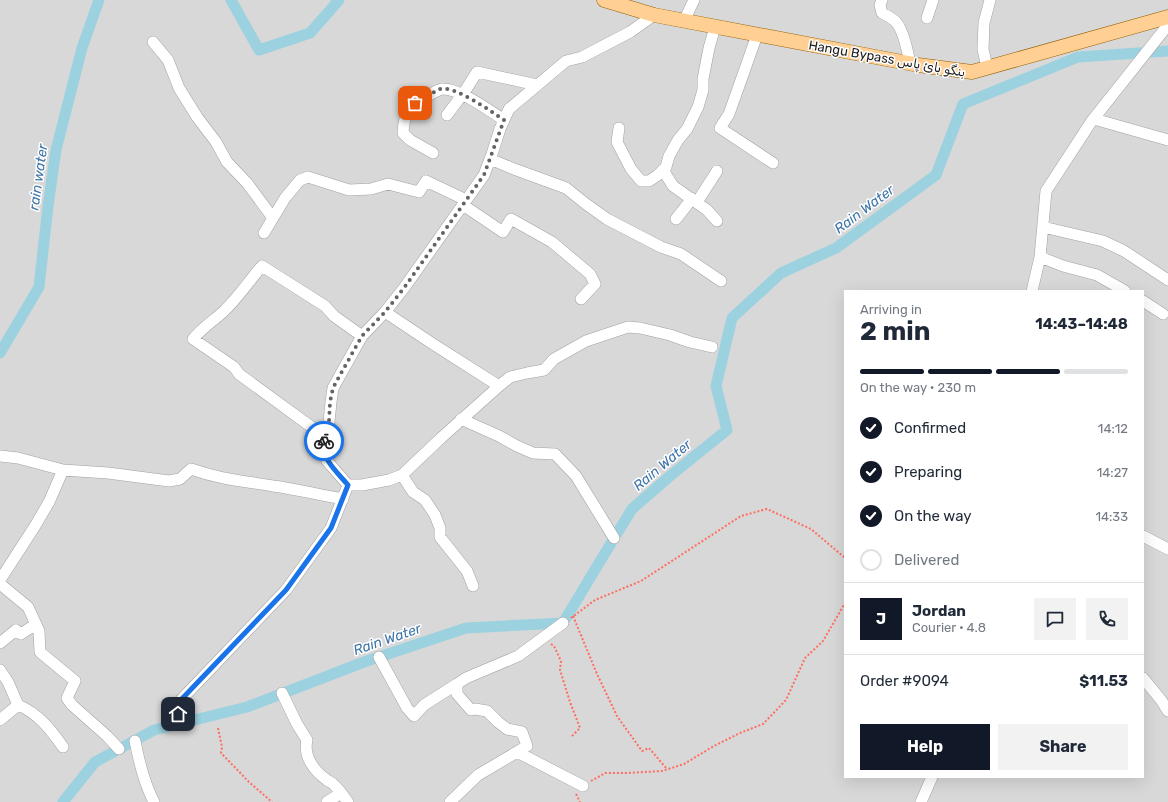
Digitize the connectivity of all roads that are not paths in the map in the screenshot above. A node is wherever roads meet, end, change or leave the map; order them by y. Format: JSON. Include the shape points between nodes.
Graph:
{"nodes":[{"id":1,"x":604,"y":0,"type":"edge"},
{"id":2,"x":694,"y":0,"type":"edge"},
{"id":3,"x":882,"y":0,"type":"edge"},
{"id":4,"x":933,"y":0,"type":"edge"},
{"id":5,"x":990,"y":0,"type":"edge"},
{"id":6,"x":654,"y":15,"type":"junction"},
{"id":7,"x":1168,"y":17,"type":"edge"},
{"id":8,"x":927,"y":18,"type":"dead end"},
{"id":9,"x":684,"y":21,"type":"junction"},
{"id":10,"x":1168,"y":25,"type":"edge"},
{"id":11,"x":715,"y":27,"type":"junction"},
{"id":12,"x":757,"y":35,"type":"junction"},
{"id":13,"x":153,"y":42,"type":"dead end"},
{"id":14,"x":910,"y":64,"type":"junction"},
{"id":15,"x":987,"y":68,"type":"junction"},
{"id":16,"x":537,"y":85,"type":"junction"},
{"id":17,"x":462,"y":95,"type":"junction"},
{"id":18,"x":447,"y":115,"type":"dead end"},
{"id":19,"x":1094,"y":119,"type":"junction"},
{"id":20,"x":504,"y":120,"type":"junction"},
{"id":21,"x":619,"y":128,"type":"dead end"},
{"id":22,"x":1168,"y":140,"type":"edge"},
{"id":23,"x":433,"y":153,"type":"dead end"},
{"id":24,"x":490,"y":159,"type":"junction"},
{"id":25,"x":773,"y":164,"type":"dead end"},
{"id":26,"x":663,"y":170,"type":"junction"},
{"id":27,"x":717,"y":170,"type":"dead end"},
{"id":28,"x":694,"y":200,"type":"junction"},
{"id":29,"x":465,"y":203,"type":"junction"},
{"id":30,"x":273,"y":218,"type":"junction"},
{"id":31,"x":676,"y":219,"type":"dead end"},
{"id":32,"x":717,"y":221,"type":"dead end"},
{"id":33,"x":1043,"y":227,"type":"junction"},
{"id":34,"x":264,"y":233,"type":"dead end"},
{"id":35,"x":1040,"y":257,"type":"junction"},
{"id":36,"x":1168,"y":280,"type":"edge"},
{"id":37,"x":721,"y":281,"type":"dead end"},
{"id":38,"x":1032,"y":290,"type":"edge"},
{"id":39,"x":1123,"y":290,"type":"edge"},
{"id":40,"x":581,"y":299,"type":"dead end"},
{"id":41,"x":1144,"y":302,"type":"edge"},
{"id":42,"x":385,"y":312,"type":"junction"},
{"id":43,"x":1162,"y":314,"type":"dead end"},
{"id":44,"x":362,"y":336,"type":"junction"},
{"id":45,"x":712,"y":347,"type":"dead end"},
{"id":46,"x":499,"y":386,"type":"junction"},
{"id":47,"x":461,"y":419,"type":"junction"},
{"id":48,"x":326,"y":434,"type":"junction"},
{"id":49,"x":0,"y":456,"type":"edge"},
{"id":50,"x":63,"y":470,"type":"junction"},
{"id":51,"x":402,"y":475,"type":"junction"},
{"id":52,"x":348,"y":485,"type":"junction"},
{"id":53,"x":343,"y":499,"type":"junction"},
{"id":54,"x":1144,"y":537,"type":"edge"},
{"id":55,"x":614,"y":538,"type":"dead end"},
{"id":56,"x":1168,"y":549,"type":"edge"},
{"id":57,"x":0,"y":580,"type":"edge"},
{"id":58,"x":0,"y":584,"type":"edge"},
{"id":59,"x":474,"y":586,"type":"dead end"},
{"id":60,"x":563,"y":623,"type":"road end"},
{"id":61,"x":36,"y":624,"type":"junction"},
{"id":62,"x":0,"y":643,"type":"edge"},
{"id":63,"x":379,"y":657,"type":"dead end"},
{"id":64,"x":0,"y":670,"type":"edge"},
{"id":65,"x":1144,"y":679,"type":"edge"},
{"id":66,"x":457,"y":684,"type":"junction"},
{"id":67,"x":282,"y":693,"type":"dead end"},
{"id":68,"x":18,"y":705,"type":"junction"},
{"id":69,"x":1168,"y":711,"type":"edge"},
{"id":70,"x":0,"y":720,"type":"edge"},
{"id":71,"x":179,"y":724,"type":"dead end"},
{"id":72,"x":135,"y":741,"type":"dead end"},
{"id":73,"x":63,"y":747,"type":"dead end"},
{"id":74,"x":119,"y":750,"type":"dead end"},
{"id":75,"x":517,"y":752,"type":"junction"},
{"id":76,"x":932,"y":778,"type":"edge"},
{"id":77,"x":583,"y":786,"type":"road end"},
{"id":78,"x":344,"y":798,"type":"edge"},
{"id":79,"x":154,"y":802,"type":"edge"},
{"id":80,"x":327,"y":802,"type":"edge"},
{"id":81,"x":450,"y":802,"type":"edge"},
{"id":82,"x":921,"y":802,"type":"edge"}],
"edges":[{"from":1,"to":6,"type":"main road","name":"Hangu Bypass ہنگو بائ پاس"},
{"from":2,"to":9,"type":"street"},
{"from":3,"to":14,"type":"street","via":[[882,13],[899,25]]},
{"from":4,"to":8,"type":"street"},
{"from":5,"to":15,"type":"street","via":[[984,23],[983,49]]},
{"from":6,"to":9,"type":"main road","name":"Hangu Bypass ہنگو بائ پاس"},
{"from":6,"to":16,"type":"street","via":[[630,32],[582,57],[566,61]]},
{"from":7,"to":15,"type":"main road","name":"Hangu Bypass ہنگو بائ پاس"},
{"from":9,"to":11,"type":"main road","name":"Hangu Bypass ہنگو بائ پاس"},
{"from":10,"to":19,"type":"street"},
{"from":11,"to":12,"type":"main road","name":"Hangu Bypass ہنگو بائ پاس"},
{"from":11,"to":26,"type":"street","via":[[698,107]]},
{"from":12,"to":14,"type":"main road","name":"Hangu Bypass ہنگو بائ پاس"},
{"from":12,"to":25,"type":"street","via":[[729,114],[720,128]]},
{"from":13,"to":30,"type":"street","via":[[168,60],[179,88],[227,162],[247,183]]},
{"from":14,"to":15,"type":"main road","name":"Hangu Bypass ہنگو بائ پاس","via":[[972,72]]},
{"from":16,"to":17,"type":"street","via":[[478,72]]},
{"from":16,"to":20,"type":"street","via":[[510,109]]},
{"from":17,"to":18,"type":"street"},
{"from":17,"to":20,"type":"street"},
{"from":17,"to":23,"type":"street","via":[[453,90],[440,89],[415,103],[407,112],[403,134]]},
{"from":19,"to":22,"type":"street"},
{"from":19,"to":33,"type":"street","via":[[1046,191]]},
{"from":20,"to":24,"type":"street"},
{"from":21,"to":26,"type":"street","via":[[617,142],[640,181],[649,182]]},
{"from":24,"to":29,"type":"street","via":[[484,175]]},
{"from":24,"to":37,"type":"street","via":[[566,188],[607,219],[661,247],[681,254]]},
{"from":26,"to":28,"type":"street","via":[[673,186]]},
{"from":27,"to":28,"type":"street"},
{"from":28,"to":31,"type":"street"},
{"from":28,"to":32,"type":"street"},
{"from":29,"to":30,"type":"street","via":[[426,181],[418,192],[388,184],[371,189],[349,190],[308,178],[300,180]]},
{"from":29,"to":40,"type":"street","via":[[503,232],[511,218],[552,242],[590,274],[595,284]]},
{"from":29,"to":42,"type":"street"},
{"from":30,"to":34,"type":"street"},
{"from":33,"to":35,"type":"street"},
{"from":33,"to":36,"type":"street","via":[[1103,241]]},
{"from":35,"to":38,"type":"street"},
{"from":35,"to":39,"type":"street","via":[[1097,275]]},
{"from":41,"to":43,"type":"street"},
{"from":42,"to":44,"type":"street"},
{"from":42,"to":46,"type":"street"},
{"from":44,"to":48,"type":"street","via":[[333,388]]},
{"from":44,"to":48,"type":"street","via":[[334,316],[325,306],[262,266],[240,295],[193,339]]},
{"from":45,"to":46,"type":"street","via":[[670,334],[628,327],[586,341],[554,359],[544,370],[510,378]]},
{"from":46,"to":47,"type":"street"},
{"from":47,"to":51,"type":"street"},
{"from":47,"to":55,"type":"street","via":[[533,453],[554,454],[576,476]]},
{"from":48,"to":52,"type":"street","via":[[323,446],[327,461]]},
{"from":49,"to":50,"type":"street"},
{"from":50,"to":53,"type":"street","via":[[169,481],[180,479],[191,469],[240,482]]},
{"from":50,"to":57,"type":"street","via":[[49,502]]},
{"from":51,"to":52,"type":"street","via":[[389,480]]},
{"from":51,"to":59,"type":"street","via":[[413,492],[425,500],[440,528],[440,537],[467,571]]},
{"from":52,"to":53,"type":"street"},
{"from":53,"to":71,"type":"street","via":[[331,528],[286,590],[177,704]]},
{"from":54,"to":56,"type":"street"},
{"from":58,"to":61,"type":"street","via":[[28,607]]},
{"from":60,"to":66,"type":"street","via":[[518,656]]},
{"from":61,"to":62,"type":"street","via":[[21,634],[16,630]]},
{"from":61,"to":74,"type":"street","via":[[40,631],[40,652],[75,681],[67,698]]},
{"from":63,"to":66,"type":"street","via":[[414,716],[424,705]]},
{"from":64,"to":68,"type":"street"},
{"from":65,"to":69,"type":"street"},
{"from":66,"to":75,"type":"street","via":[[457,694],[471,710],[487,711],[507,729],[522,732],[527,746]]},
{"from":67,"to":78,"type":"street","via":[[307,740],[305,747],[312,765],[328,781],[334,783]]},
{"from":68,"to":70,"type":"street"},
{"from":68,"to":73,"type":"street","via":[[28,709],[45,724]]},
{"from":72,"to":79,"type":"street","via":[[147,789]]},
{"from":75,"to":77,"type":"street"},
{"from":75,"to":81,"type":"street","via":[[478,776]]},
{"from":76,"to":82,"type":"street"},
{"from":78,"to":80,"type":"street"}]}
